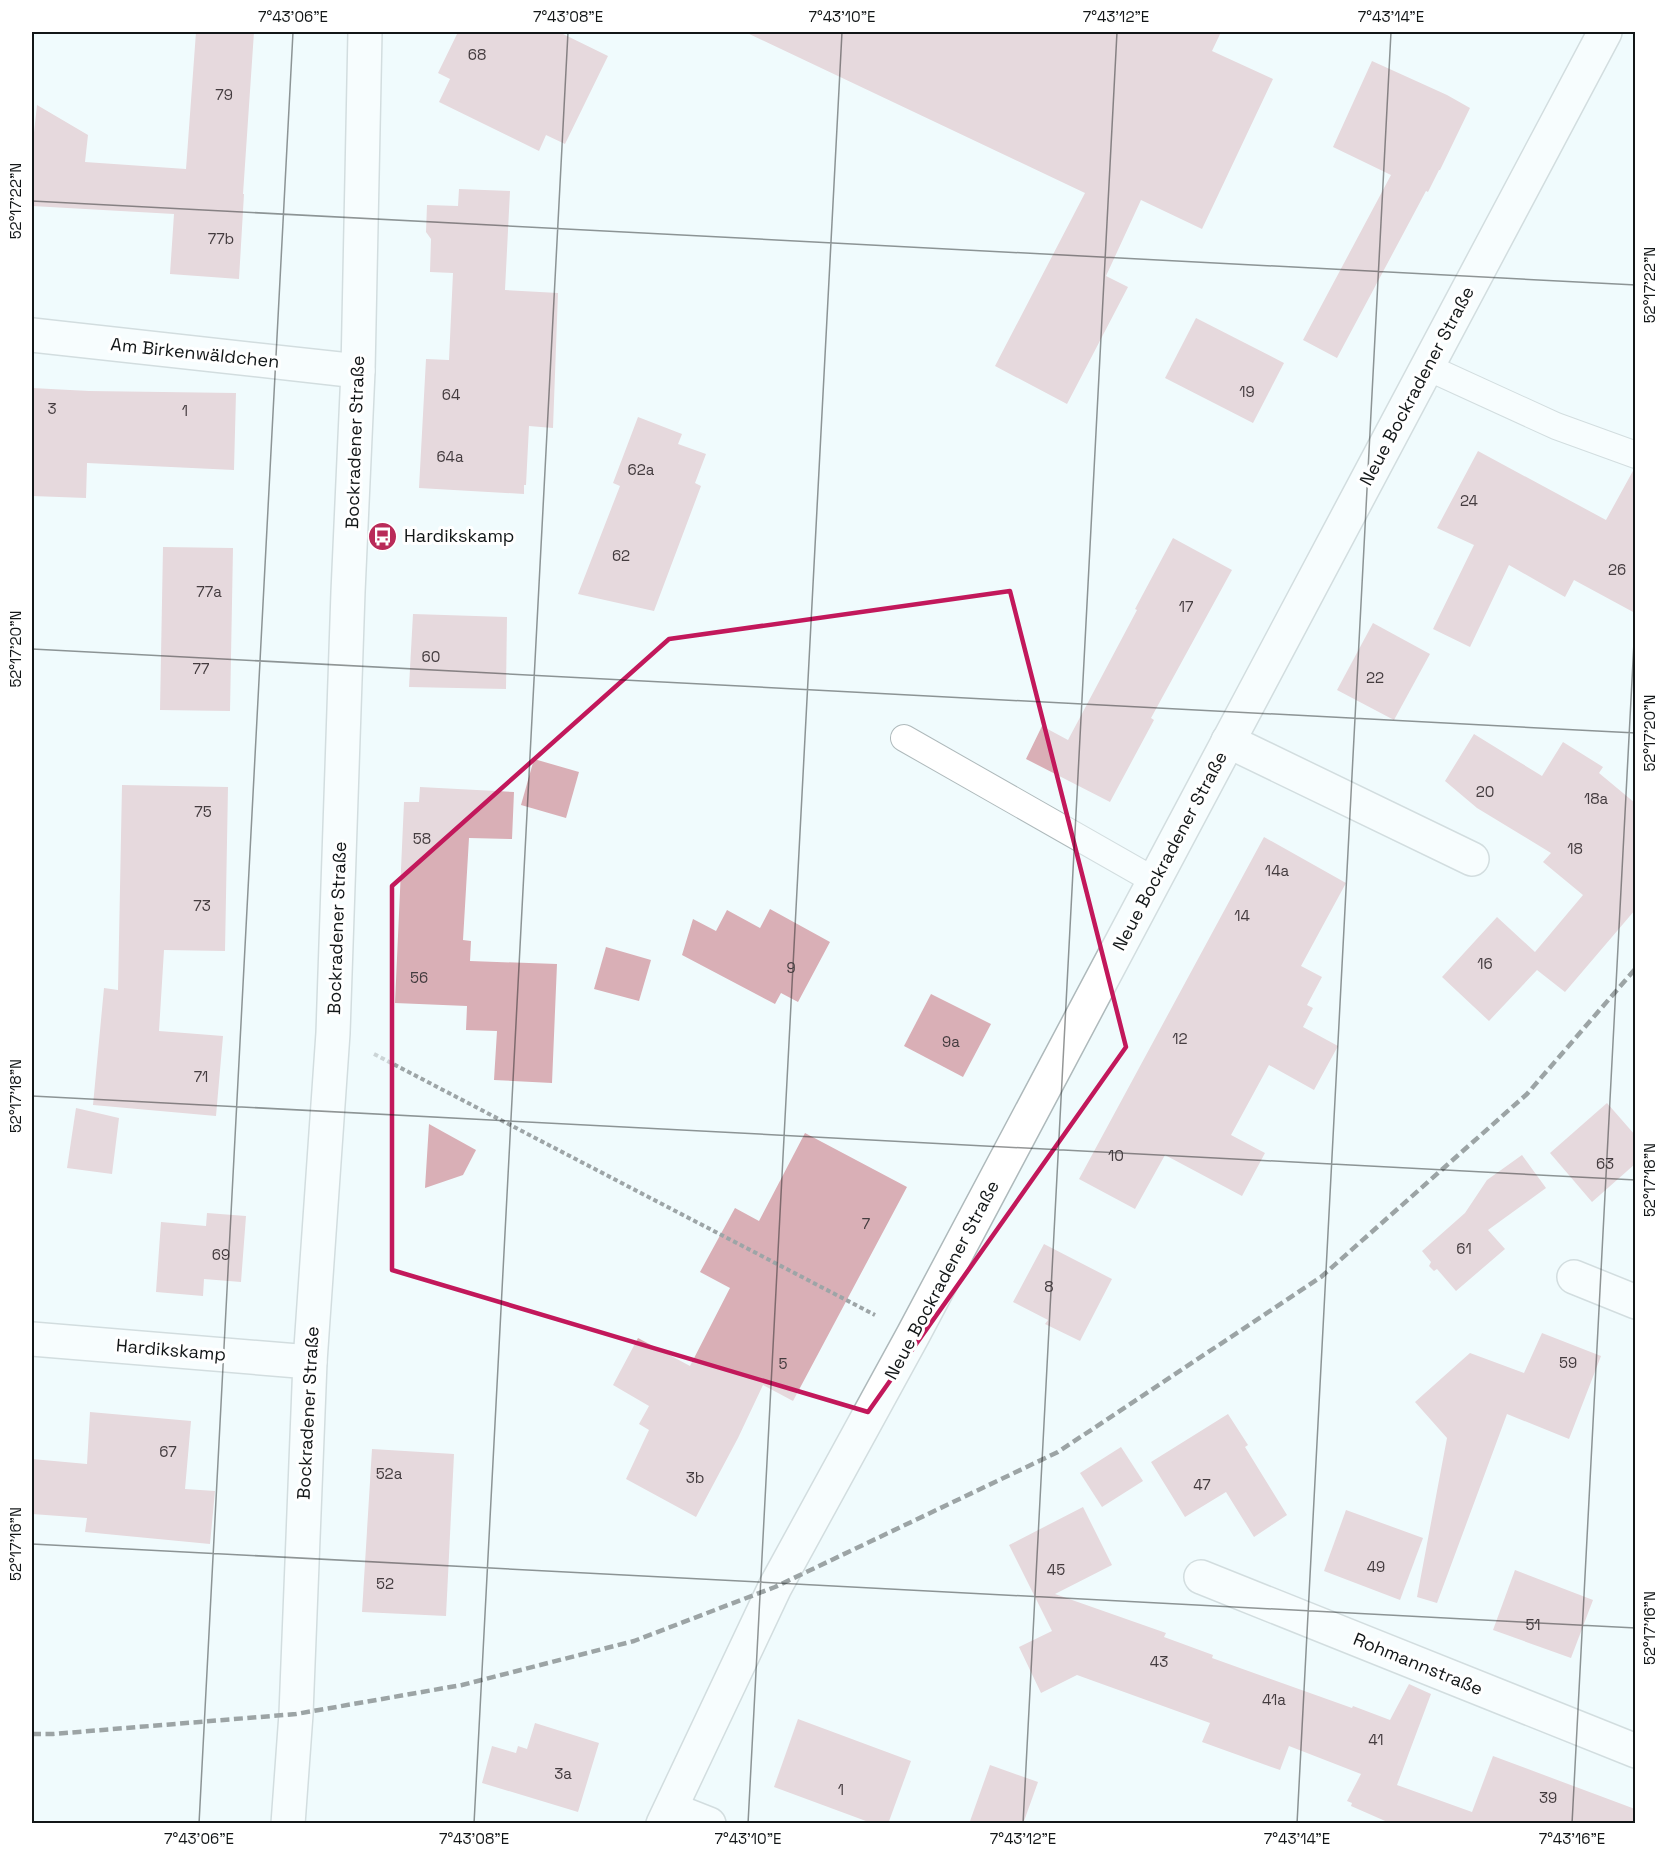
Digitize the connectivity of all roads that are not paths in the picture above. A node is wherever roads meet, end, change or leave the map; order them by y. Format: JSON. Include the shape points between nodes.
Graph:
{"nodes":[{"id":1,"x":365,"y":32,"type":"edge"},
{"id":2,"x":1605,"y":32,"type":"edge"},
{"id":3,"x":32,"y":335,"type":"edge"},
{"id":4,"x":1427,"y":367,"type":"junction"},
{"id":5,"x":358,"y":371,"type":"junction"},
{"id":6,"x":1635,"y":455,"type":"edge"},
{"id":7,"x":904,"y":738,"type":"dead end"},
{"id":8,"x":1228,"y":741,"type":"junction"},
{"id":9,"x":1472,"y":859,"type":"dead end"},
{"id":10,"x":1155,"y":881,"type":"junction"},
{"id":11,"x":1574,"y":1277,"type":"dead end"},
{"id":12,"x":1635,"y":1302,"type":"edge"},
{"id":13,"x":32,"y":1338,"type":"edge"},
{"id":14,"x":310,"y":1362,"type":"junction"},
{"id":15,"x":1201,"y":1577,"type":"dead end"},
{"id":16,"x":1635,"y":1751,"type":"edge"},
{"id":17,"x":667,"y":1816,"type":"edge"},
{"id":18,"x":288,"y":1824,"type":"edge"},
{"id":19,"x":709,"y":1824,"type":"edge"}],
"edges":[{"from":1,"to":5,"type":"street","name":"Bockradener Straße"},
{"from":2,"to":4,"type":"street","name":"Neue Bockradener Straße"},
{"from":3,"to":5,"type":"street","name":"Am Birkenwäldchen"},
{"from":4,"to":6,"type":"lane","via":[[1556,426]]},
{"from":4,"to":8,"type":"street","name":"Neue Bockradener Straße"},
{"from":5,"to":14,"type":"street","name":"Bockradener Straße","via":[[333,1033]]},
{"from":7,"to":10,"type":"lane"},
{"from":8,"to":9,"type":"street","name":"Neue Bockradener Straße"},
{"from":8,"to":10,"type":"street","name":"Neue Bockradener Straße"},
{"from":10,"to":17,"type":"street","name":"Neue Bockradener Straße","via":[[775,1587]]},
{"from":11,"to":12,"type":"street"},
{"from":13,"to":14,"type":"street","name":"Hardikskamp"},
{"from":14,"to":18,"type":"street","name":"Bockradener Straße"},
{"from":15,"to":16,"type":"street","name":"Rohmannstraße"},
{"from":17,"to":19,"type":"street"}]}
